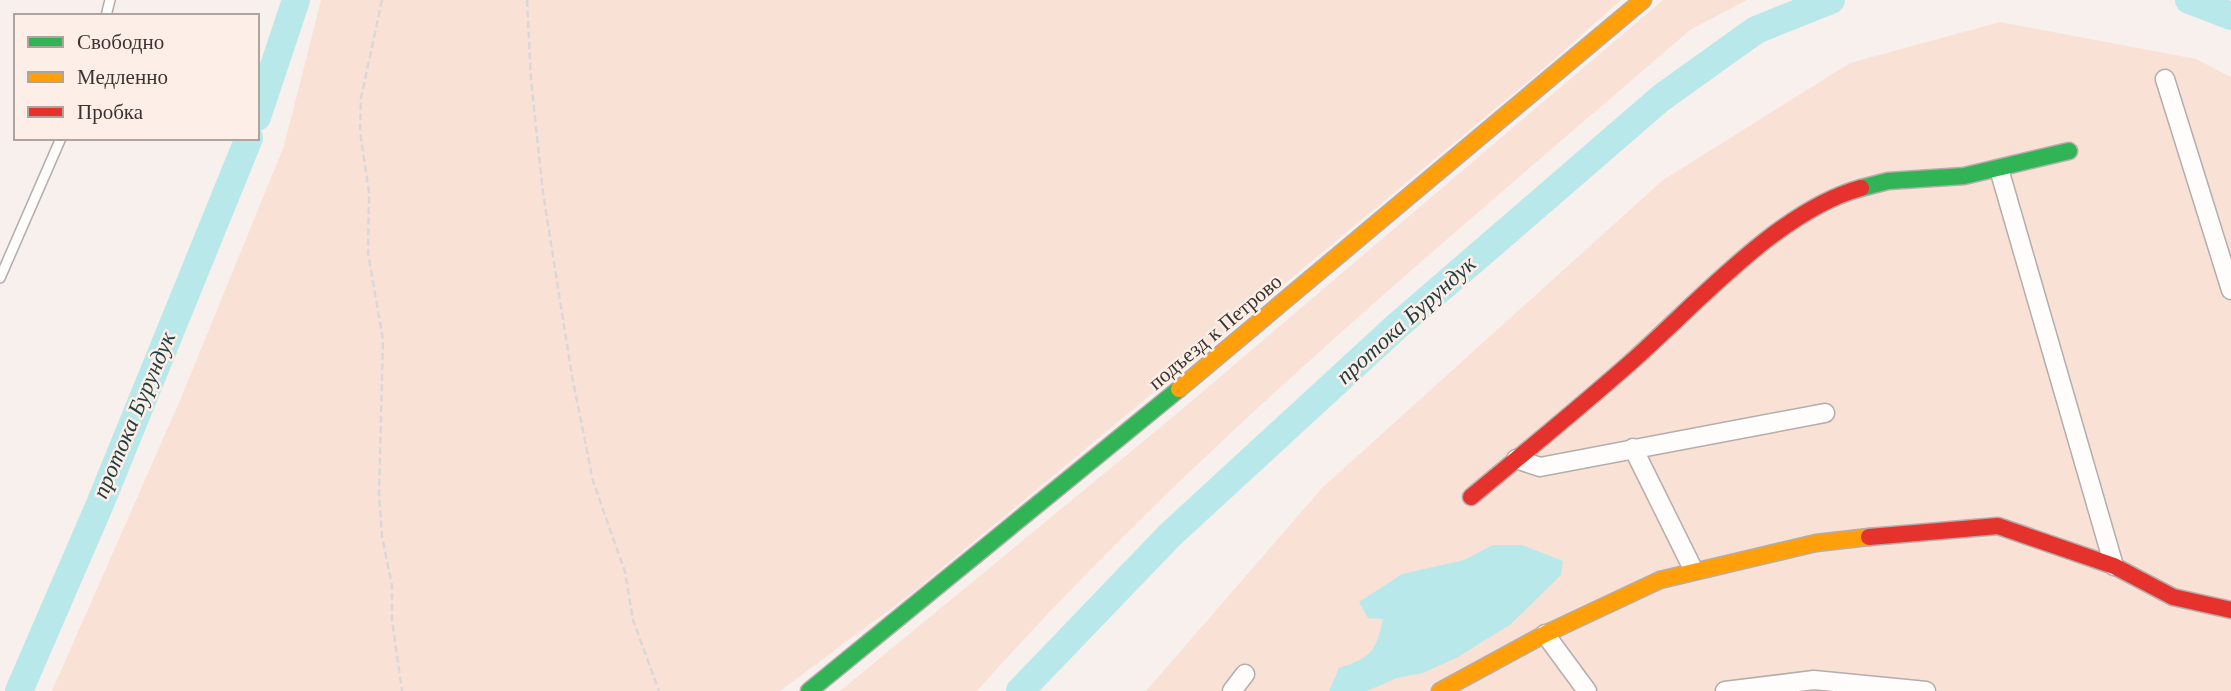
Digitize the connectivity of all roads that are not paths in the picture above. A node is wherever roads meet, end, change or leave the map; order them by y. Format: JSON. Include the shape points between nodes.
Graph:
{"nodes":[{"id":1,"x":1643,"y":0,"type":"edge"},
{"id":2,"x":2165,"y":79,"type":"dead end"},
{"id":3,"x":60,"y":140,"type":"edge"},
{"id":4,"x":2069,"y":151,"type":"dead end"},
{"id":5,"x":1999,"y":169,"type":"junction"},
{"id":6,"x":0,"y":278,"type":"edge"},
{"id":7,"x":2231,"y":290,"type":"edge"},
{"id":8,"x":1825,"y":413,"type":"dead end"},
{"id":9,"x":1633,"y":448,"type":"junction"},
{"id":10,"x":1516,"y":459,"type":"junction"},
{"id":11,"x":1471,"y":498,"type":"dead end"},
{"id":12,"x":2113,"y":566,"type":"junction"},
{"id":13,"x":1693,"y":569,"type":"junction"},
{"id":14,"x":2231,"y":610,"type":"edge"},
{"id":15,"x":1545,"y":634,"type":"junction"},
{"id":16,"x":1245,"y":674,"type":"dead end"},
{"id":17,"x":809,"y":691,"type":"edge"},
{"id":18,"x":1232,"y":691,"type":"edge"},
{"id":19,"x":1440,"y":691,"type":"edge"},
{"id":20,"x":1587,"y":691,"type":"edge"},
{"id":21,"x":1725,"y":691,"type":"edge"},
{"id":22,"x":1926,"y":691,"type":"edge"}],
"edges":[{"from":1,"to":17,"type":"street","name":"подъезд к Петрово","via":[[1071,479]]},
{"from":2,"to":7,"type":"street"},
{"from":3,"to":6,"type":"lane"},
{"from":4,"to":5,"type":"street"},
{"from":5,"to":10,"type":"street","via":[[1888,181],[1833,196],[1766,240]]},
{"from":5,"to":12,"type":"street"},
{"from":8,"to":9,"type":"street"},
{"from":9,"to":10,"type":"street","via":[[1540,467]]},
{"from":9,"to":13,"type":"street"},
{"from":10,"to":11,"type":"street"},
{"from":12,"to":13,"type":"street","via":[[1998,526],[1816,542]]},
{"from":12,"to":14,"type":"street","via":[[2173,597]]},
{"from":13,"to":15,"type":"street"},
{"from":15,"to":19,"type":"street"},
{"from":15,"to":20,"type":"street"},
{"from":16,"to":18,"type":"street"},
{"from":21,"to":22,"type":"street","via":[[1814,680]]}]}
